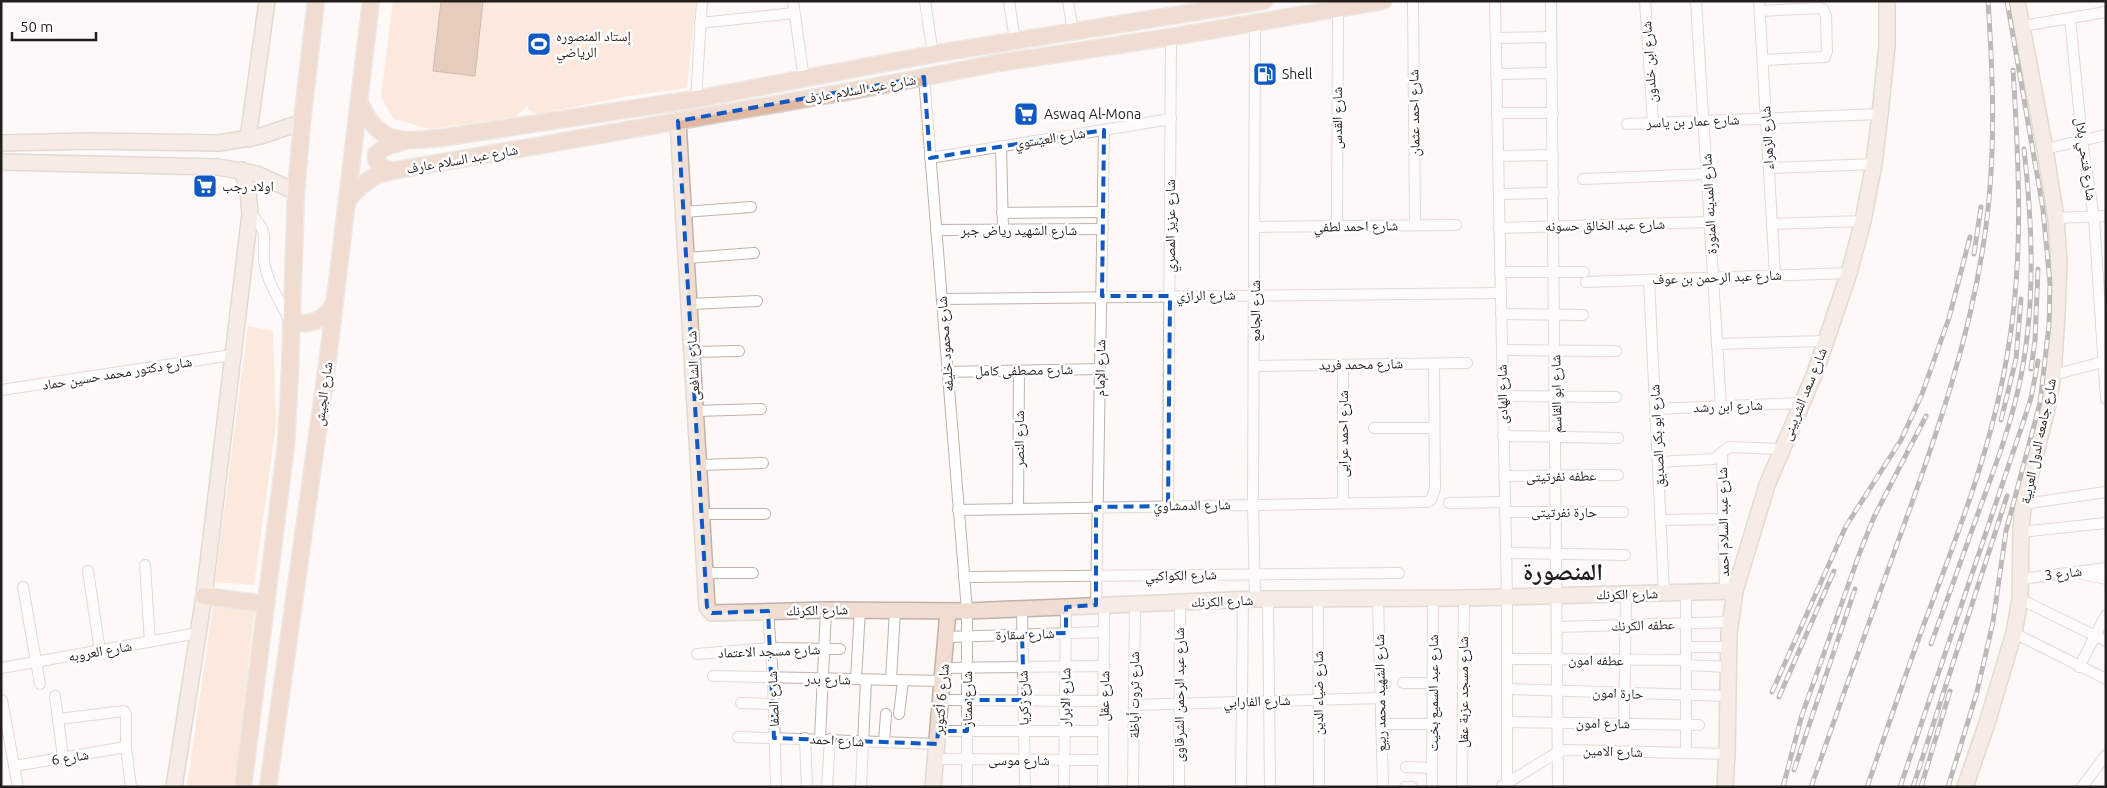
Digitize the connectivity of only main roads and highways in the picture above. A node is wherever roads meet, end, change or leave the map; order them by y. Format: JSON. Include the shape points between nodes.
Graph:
{"nodes":[{"id":1,"x":316,"y":1,"type":"edge"},
{"id":2,"x":324,"y":1,"type":"edge"},
{"id":3,"x":371,"y":1,"type":"edge"},
{"id":4,"x":1264,"y":1,"type":"edge"},
{"id":5,"x":1383,"y":1,"type":"edge"},
{"id":6,"x":1217,"y":5,"type":"edge"},
{"id":7,"x":313,"y":22,"type":"junction"},
{"id":8,"x":359,"y":101,"type":"junction"},
{"id":9,"x":407,"y":140,"type":"junction"},
{"id":10,"x":392,"y":171,"type":"junction"},
{"id":11,"x":348,"y":200,"type":"junction"},
{"id":12,"x":335,"y":296,"type":"junction"},
{"id":13,"x":291,"y":322,"type":"junction"},
{"id":14,"x":204,"y":596,"type":"road end"},
{"id":15,"x":266,"y":604,"type":"junction"},
{"id":16,"x":243,"y":787,"type":"edge"},
{"id":17,"x":268,"y":787,"type":"edge"}],
"edges":[{"from":1,"to":7,"type":"main road"},
{"from":2,"to":7,"type":"main road"},
{"from":3,"to":8,"type":"main road","name":"شارع الجيش"},
{"from":4,"to":6,"type":"main road","name":"شارع عبد السلام عارف"},
{"from":5,"to":10,"type":"main road","name":"شارع عبد السلام عارف","via":[[998,63]]},
{"from":6,"to":9,"type":"main road","name":"شارع عبد السلام عارف","via":[[696,99],[457,136]]},
{"from":7,"to":13,"type":"main road","via":[[296,192]]},
{"from":8,"to":9,"type":"main road","name":"شارع عبد السلام عارف","via":[[373,127],[384,134]]},
{"from":8,"to":11,"type":"main road","name":"شارع الجيش"},
{"from":9,"to":10,"type":"main road","via":[[380,149],[376,154],[378,164]]},
{"from":10,"to":11,"type":"main road","name":"شارع عبد السلام عارف","via":[[363,183]]},
{"from":11,"to":12,"type":"main road","name":"شارع الجيش"},
{"from":12,"to":13,"type":"main road","via":[[332,306],[319,320],[300,324]]},
{"from":12,"to":17,"type":"main road","name":"شارع الجيش"},
{"from":13,"to":15,"type":"main road","via":[[286,444]]},
{"from":14,"to":15,"type":"main road"},
{"from":15,"to":16,"type":"main road"}]}
